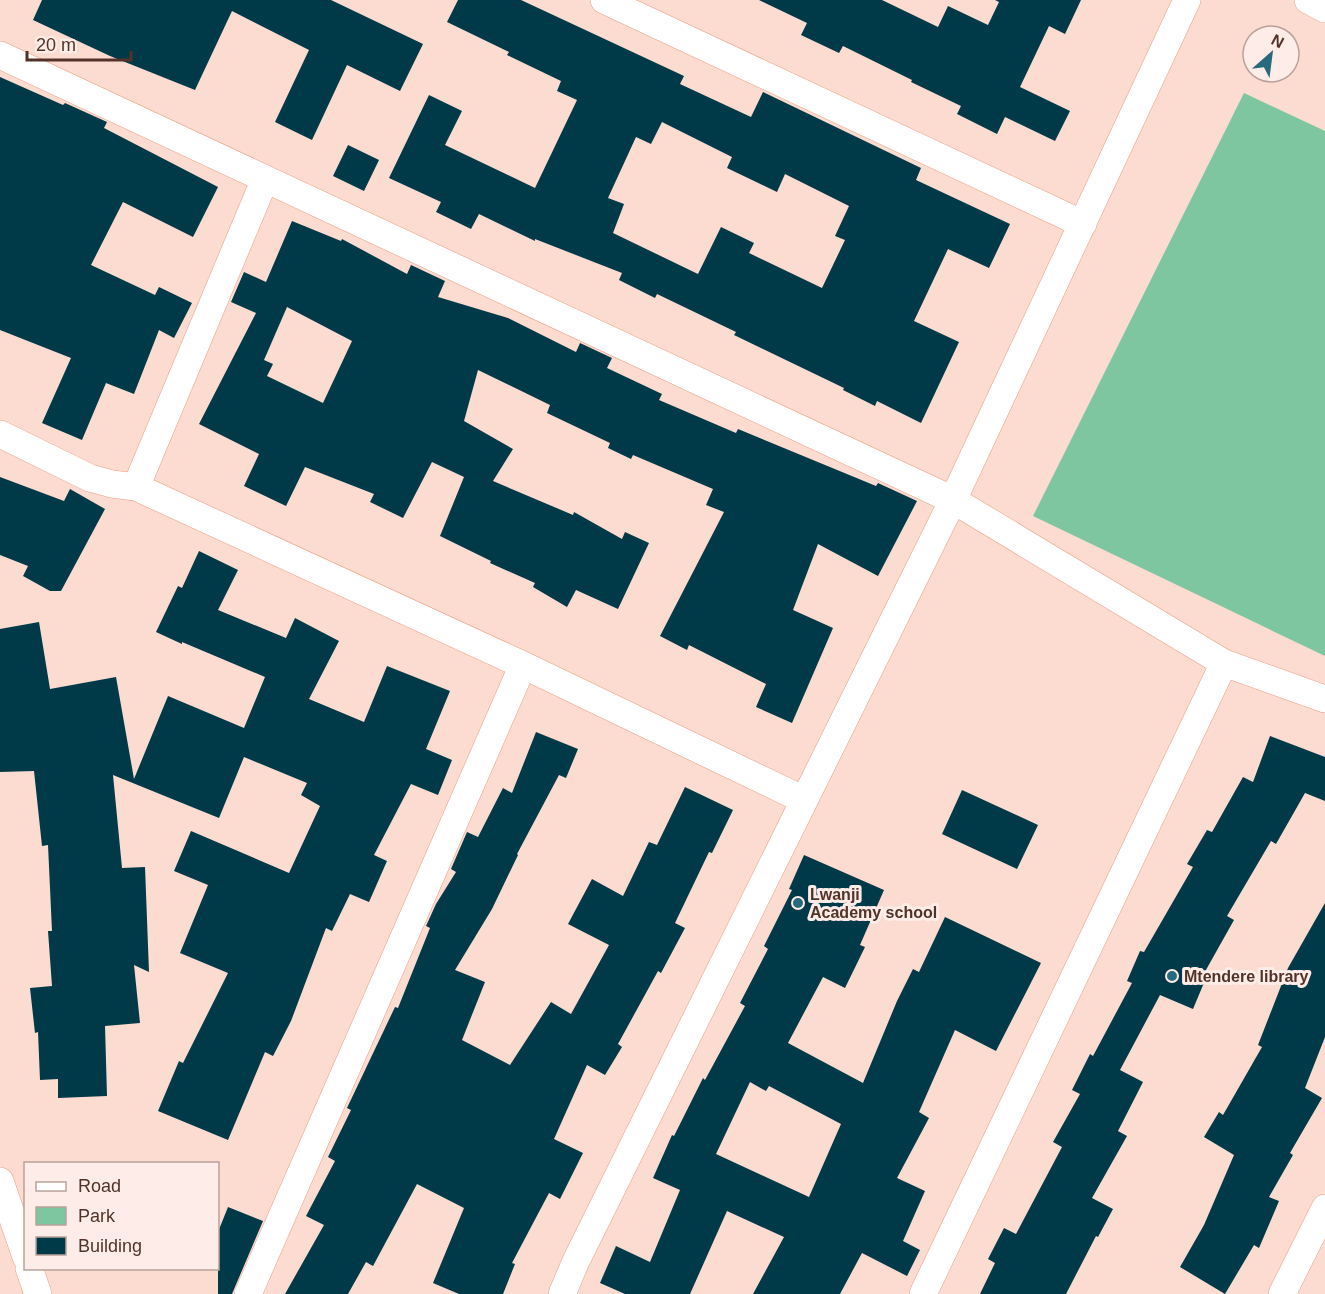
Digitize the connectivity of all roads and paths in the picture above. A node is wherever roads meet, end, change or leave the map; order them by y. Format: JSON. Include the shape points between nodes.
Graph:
{"nodes":[{"id":1,"x":604,"y":0,"type":"edge"},
{"id":2,"x":1187,"y":0,"type":"edge"},
{"id":3,"x":1308,"y":0,"type":"edge"},
{"id":4,"x":1325,"y":9,"type":"edge"},
{"id":5,"x":0,"y":55,"type":"edge"},
{"id":6,"x":265,"y":179,"type":"junction"},
{"id":7,"x":1083,"y":224,"type":"junction"},
{"id":8,"x":0,"y":434,"type":"edge"},
{"id":9,"x":136,"y":487,"type":"junction"},
{"id":10,"x":953,"y":500,"type":"junction"},
{"id":11,"x":1224,"y":663,"type":"junction"},
{"id":12,"x":523,"y":665,"type":"junction"},
{"id":13,"x":1325,"y":699,"type":"edge"},
{"id":14,"x":804,"y":800,"type":"junction"},
{"id":15,"x":0,"y":1181,"type":"edge"},
{"id":16,"x":1325,"y":1208,"type":"edge"},
{"id":17,"x":15,"y":1250,"type":"edge"},
{"id":18,"x":29,"y":1270,"type":"edge"},
{"id":19,"x":38,"y":1294,"type":"edge"},
{"id":20,"x":248,"y":1294,"type":"edge"},
{"id":21,"x":562,"y":1294,"type":"edge"},
{"id":22,"x":923,"y":1294,"type":"edge"},
{"id":23,"x":1282,"y":1294,"type":"edge"}],
"edges":[{"from":1,"to":7,"type":"street"},
{"from":2,"to":7,"type":"street"},
{"from":3,"to":4,"type":"street"},
{"from":5,"to":6,"type":"street"},
{"from":6,"to":9,"type":"street"},
{"from":6,"to":10,"type":"street"},
{"from":7,"to":10,"type":"street"},
{"from":8,"to":9,"type":"street","via":[[90,478]]},
{"from":9,"to":12,"type":"street"},
{"from":10,"to":11,"type":"street"},
{"from":10,"to":14,"type":"street"},
{"from":11,"to":13,"type":"street"},
{"from":11,"to":22,"type":"street"},
{"from":12,"to":14,"type":"street"},
{"from":12,"to":20,"type":"street"},
{"from":14,"to":21,"type":"street"},
{"from":15,"to":17,"type":"street"},
{"from":16,"to":23,"type":"street"},
{"from":18,"to":19,"type":"street"}]}
